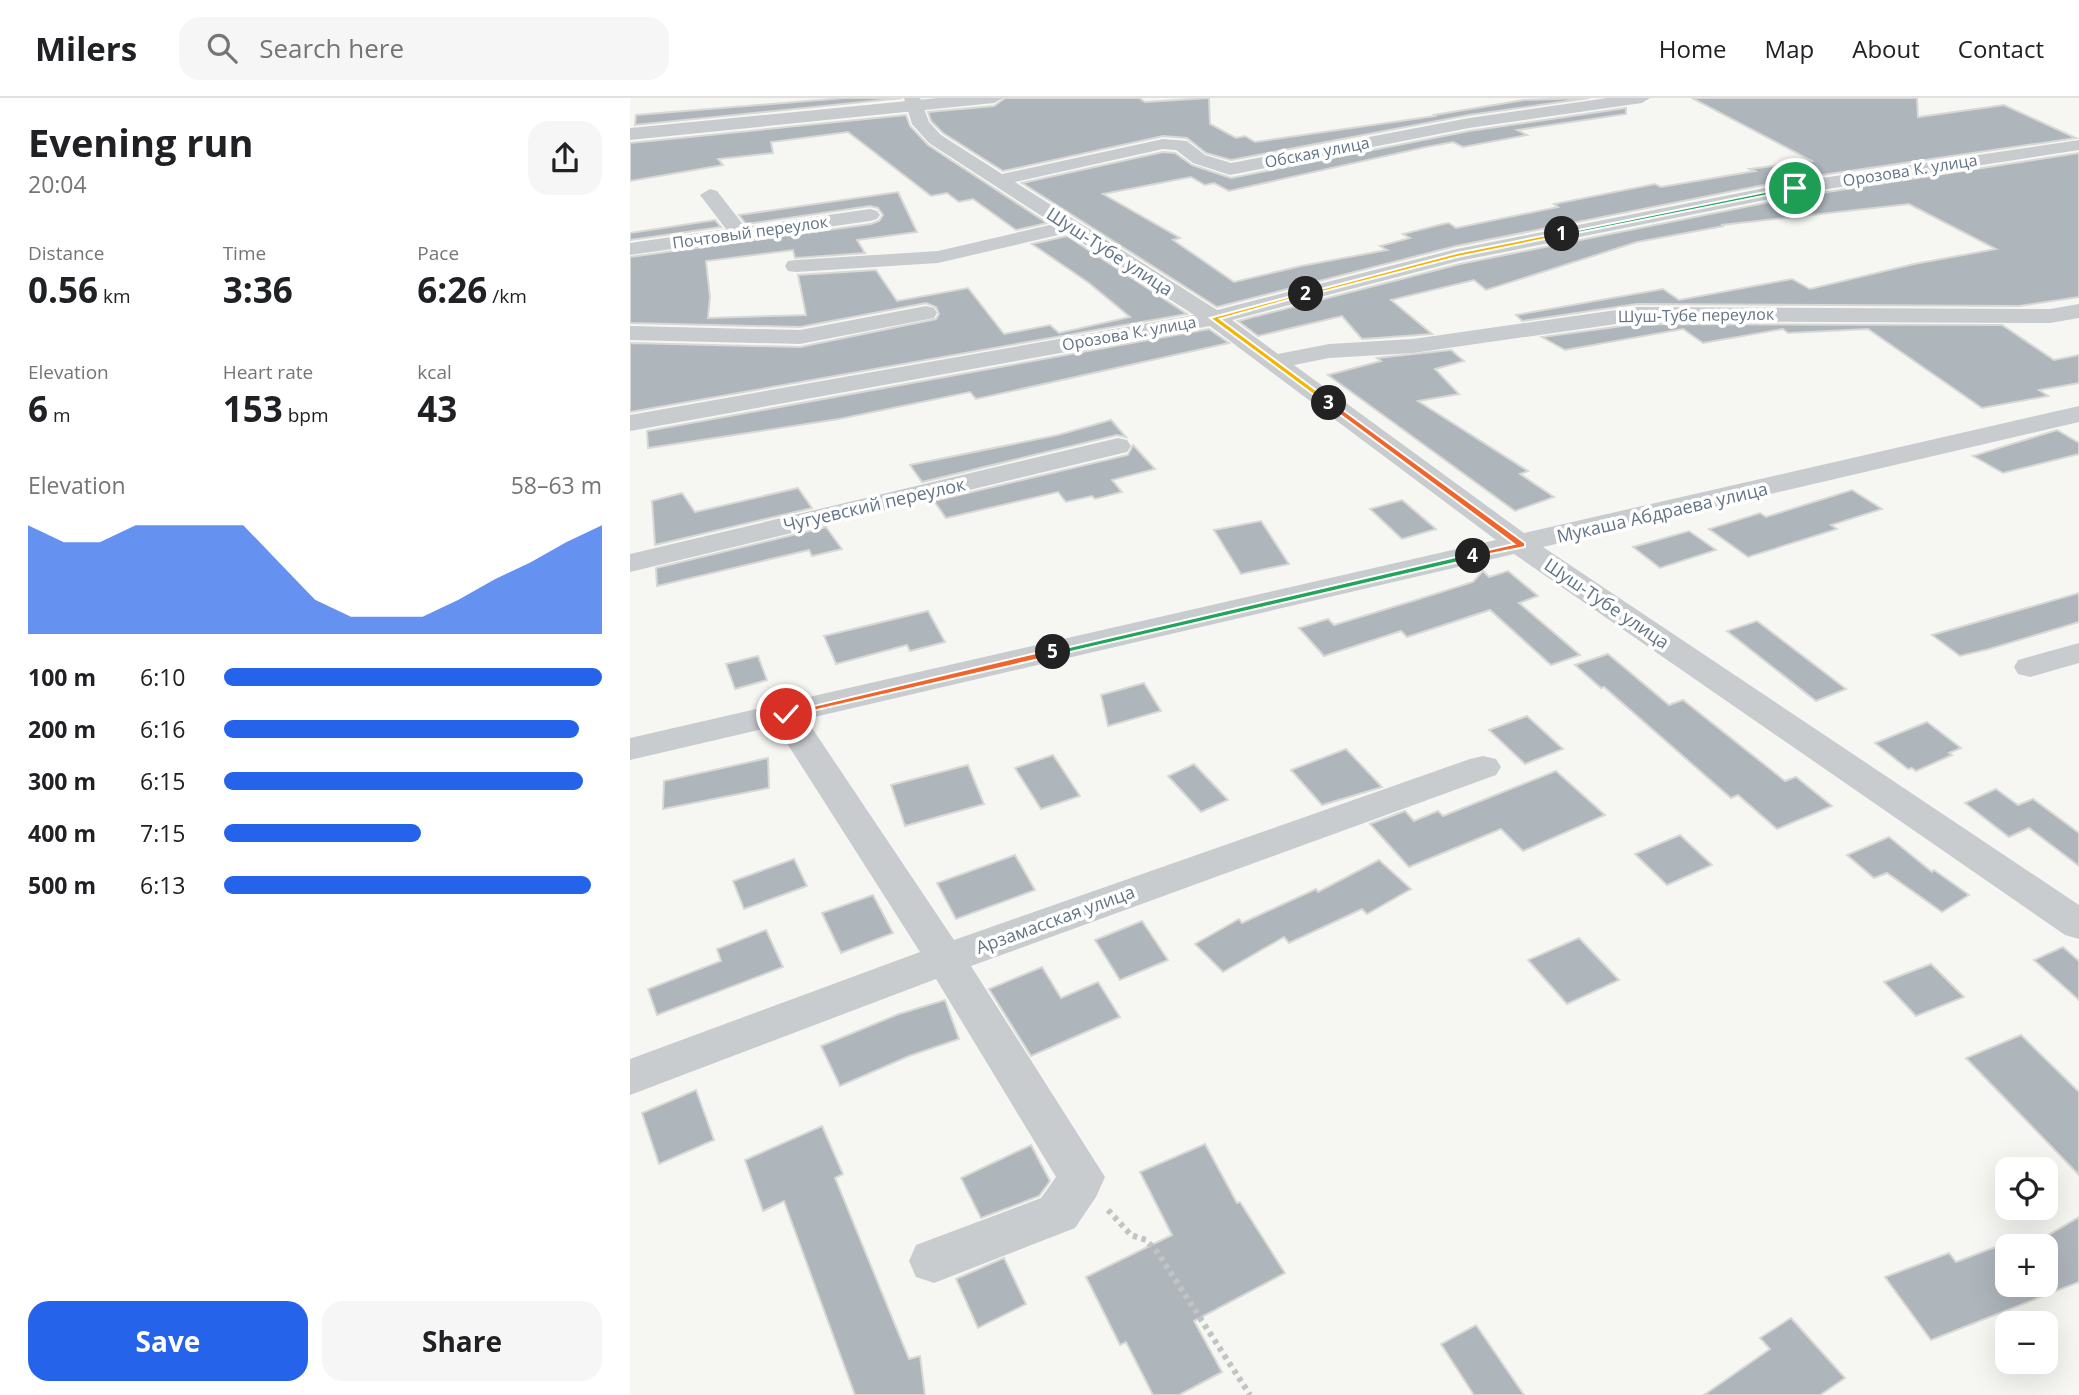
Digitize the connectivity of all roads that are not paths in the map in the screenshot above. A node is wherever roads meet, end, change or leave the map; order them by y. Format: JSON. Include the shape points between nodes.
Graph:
{"nodes":[{"id":1,"x":993,"y":98,"type":"edge"},
{"id":2,"x":1642,"y":98,"type":"edge"},
{"id":3,"x":913,"y":102,"type":"edge"},
{"id":4,"x":630,"y":134,"type":"edge"},
{"id":5,"x":2079,"y":145,"type":"edge"},
{"id":6,"x":999,"y":180,"type":"junction"},
{"id":7,"x":710,"y":195,"type":"dead end"},
{"id":8,"x":870,"y":215,"type":"dead end"},
{"id":9,"x":1071,"y":226,"type":"junction"},
{"id":10,"x":740,"y":233,"type":"junction"},
{"id":11,"x":630,"y":249,"type":"edge"},
{"id":12,"x":796,"y":266,"type":"dead end"},
{"id":13,"x":2079,"y":311,"type":"edge"},
{"id":14,"x":926,"y":313,"type":"dead end"},
{"id":15,"x":1214,"y":318,"type":"junction"},
{"id":16,"x":630,"y":332,"type":"edge"},
{"id":17,"x":1274,"y":362,"type":"junction"},
{"id":18,"x":2079,"y":414,"type":"edge"},
{"id":19,"x":630,"y":422,"type":"edge"},
{"id":20,"x":1118,"y":446,"type":"dead end"},
{"id":21,"x":1521,"y":545,"type":"junction"},
{"id":22,"x":630,"y":563,"type":"edge"},
{"id":23,"x":2079,"y":653,"type":"edge"},
{"id":24,"x":2030,"y":667,"type":"dead end"},
{"id":25,"x":786,"y":714,"type":"junction"},
{"id":26,"x":630,"y":749,"type":"edge"},
{"id":27,"x":1483,"y":767,"type":"dead end"},
{"id":28,"x":2079,"y":925,"type":"edge"},
{"id":29,"x":945,"y":958,"type":"junction"},
{"id":30,"x":630,"y":1077,"type":"edge"},
{"id":31,"x":934,"y":1261,"type":"dead end"}],
"edges":[{"from":1,"to":3,"type":"street"},
{"from":2,"to":6,"type":"street","name":"Обская улица","via":[[1469,123],[1230,169],[1199,159],[1181,145],[1163,144]]},
{"from":3,"to":4,"type":"street"},
{"from":3,"to":6,"type":"street","name":"Шуш-Тубе улица","via":[[921,124],[935,139]]},
{"from":5,"to":15,"type":"street","name":"Орозова К. улица","via":[[1795,188],[1457,255]]},
{"from":6,"to":9,"type":"street","name":"Шуш-Тубе улица"},
{"from":7,"to":10,"type":"street"},
{"from":8,"to":10,"type":"street","name":"Почтовый переулок"},
{"from":9,"to":12,"type":"street","via":[[938,257]]},
{"from":9,"to":15,"type":"street","name":"Шуш-Тубе улица"},
{"from":10,"to":11,"type":"street","name":"Почтовый переулок"},
{"from":13,"to":17,"type":"street","name":"Шуш-Тубе переулок","via":[[2050,316],[1637,314],[1412,346],[1329,351]]},
{"from":14,"to":16,"type":"street","via":[[800,337]]},
{"from":15,"to":17,"type":"street","name":"Шуш-Тубе улица"},
{"from":15,"to":19,"type":"street","name":"Орозова К. улица"},
{"from":17,"to":21,"type":"street","name":"Шуш-Тубе улица"},
{"from":18,"to":21,"type":"street","name":"Мукаша Абдраева улица"},
{"from":20,"to":22,"type":"street","name":"Чугуевский переулок"},
{"from":21,"to":25,"type":"street","name":"Мукаша Абдраева улица"},
{"from":21,"to":28,"type":"street","name":"Шуш-Тубе улица"},
{"from":23,"to":24,"type":"street"},
{"from":25,"to":26,"type":"street","name":"Мукаша Абдраева улица"},
{"from":25,"to":29,"type":"street"},
{"from":27,"to":29,"type":"street","name":"Арзамасская улица"},
{"from":29,"to":30,"type":"street","name":"Арзамасская улица"},
{"from":29,"to":31,"type":"street","via":[[1081,1177],[1058,1213]]}]}
